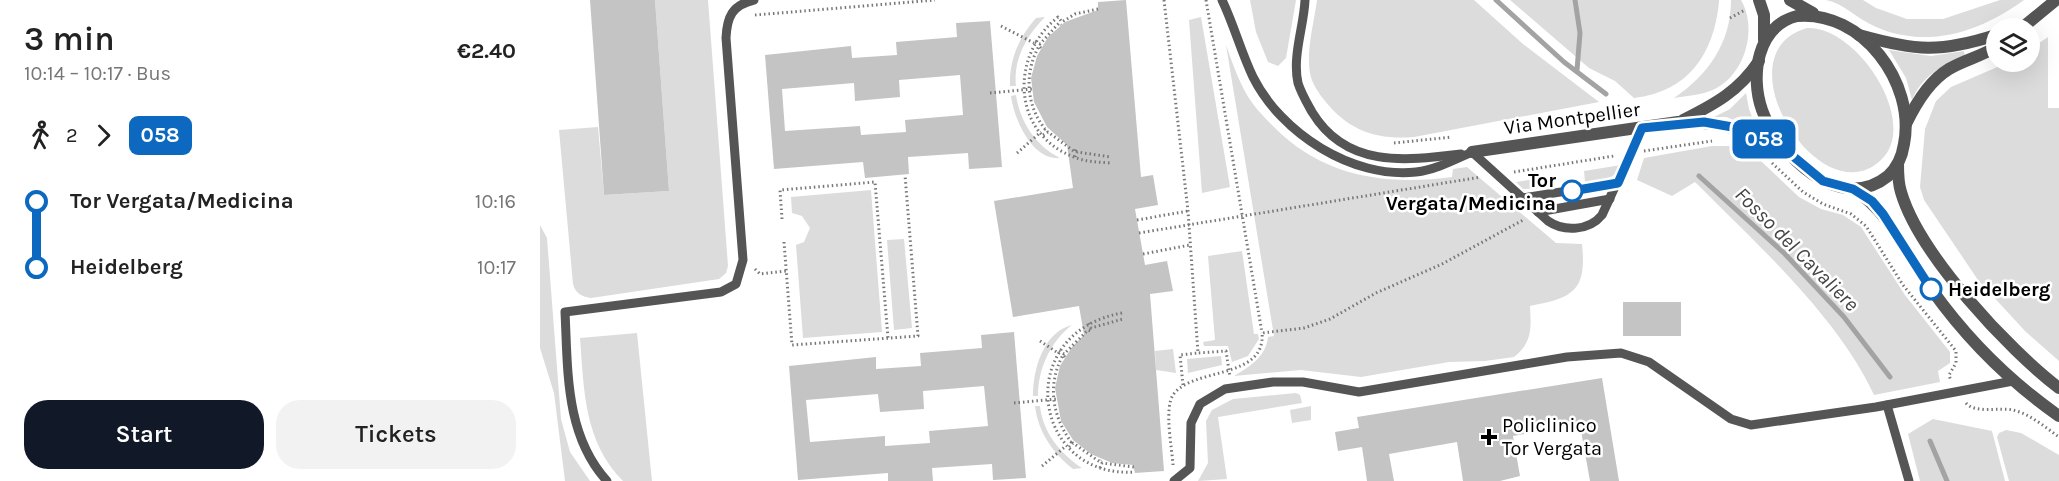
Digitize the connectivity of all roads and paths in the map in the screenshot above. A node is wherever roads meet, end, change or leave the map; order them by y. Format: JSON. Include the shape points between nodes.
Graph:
{"nodes":[{"id":1,"x":754,"y":0,"type":"edge"},
{"id":2,"x":935,"y":0,"type":"edge"},
{"id":3,"x":1164,"y":0,"type":"edge"},
{"id":4,"x":1206,"y":0,"type":"edge"},
{"id":5,"x":1222,"y":0,"type":"edge"},
{"id":6,"x":1305,"y":0,"type":"edge"},
{"id":7,"x":1759,"y":0,"type":"edge"},
{"id":8,"x":1790,"y":0,"type":"edge"},
{"id":9,"x":2056,"y":0,"type":"edge"},
{"id":10,"x":1098,"y":9,"type":"dead end"},
{"id":11,"x":1745,"y":9,"type":"dead end"},
{"id":12,"x":1822,"y":16,"type":"junction"},
{"id":13,"x":747,"y":17,"type":"dead end"},
{"id":14,"x":1730,"y":18,"type":"dead end"},
{"id":15,"x":2034,"y":18,"type":"edge"},
{"id":16,"x":1001,"y":26,"type":"dead end"},
{"id":17,"x":1061,"y":26,"type":"dead end"},
{"id":18,"x":1859,"y":35,"type":"junction"},
{"id":19,"x":1986,"y":38,"type":"edge"},
{"id":20,"x":1764,"y":42,"type":"junction"},
{"id":21,"x":1035,"y":43,"type":"junction"},
{"id":22,"x":1041,"y":48,"type":"dead end"},
{"id":23,"x":1986,"y":52,"type":"edge"},
{"id":24,"x":1759,"y":61,"type":"junction"},
{"id":25,"x":1031,"y":89,"type":"junction"},
{"id":26,"x":1024,"y":90,"type":"junction"},
{"id":27,"x":1004,"y":92,"type":"dead end"},
{"id":28,"x":990,"y":93,"type":"dead end"},
{"id":29,"x":1678,"y":122,"type":"junction"},
{"id":30,"x":1906,"y":124,"type":"junction"},
{"id":31,"x":1047,"y":127,"type":"dead end"},
{"id":32,"x":1642,"y":128,"type":"junction"},
{"id":33,"x":1042,"y":134,"type":"junction"},
{"id":34,"x":1452,"y":137,"type":"dead end"},
{"id":35,"x":1715,"y":140,"type":"dead end"},
{"id":36,"x":1389,"y":143,"type":"dead end"},
{"id":37,"x":1076,"y":149,"type":"dead end"},
{"id":38,"x":1472,"y":152,"type":"junction"},
{"id":39,"x":1017,"y":153,"type":"dead end"},
{"id":40,"x":1630,"y":154,"type":"junction"},
{"id":41,"x":1111,"y":157,"type":"dead end"},
{"id":42,"x":1794,"y":157,"type":"junction"},
{"id":43,"x":1075,"y":158,"type":"junction"},
{"id":44,"x":1768,"y":160,"type":"dead end"},
{"id":45,"x":1111,"y":163,"type":"dead end"},
{"id":46,"x":1898,"y":164,"type":"junction"},
{"id":47,"x":905,"y":175,"type":"dead end"},
{"id":48,"x":1497,"y":175,"type":"junction"},
{"id":49,"x":1618,"y":183,"type":"junction"},
{"id":50,"x":1853,"y":189,"type":"junction"},
{"id":51,"x":1522,"y":198,"type":"junction"},
{"id":52,"x":1610,"y":199,"type":"junction"},
{"id":53,"x":1188,"y":211,"type":"junction"},
{"id":54,"x":1536,"y":211,"type":"junction"},
{"id":55,"x":1243,"y":216,"type":"junction"},
{"id":56,"x":782,"y":219,"type":"dead end"},
{"id":57,"x":1137,"y":220,"type":"dead end"},
{"id":58,"x":1189,"y":225,"type":"junction"},
{"id":59,"x":1139,"y":233,"type":"dead end"},
{"id":60,"x":784,"y":242,"type":"dead end"},
{"id":61,"x":1190,"y":245,"type":"junction"},
{"id":62,"x":1143,"y":254,"type":"dead end"},
{"id":63,"x":754,"y":258,"type":"dead end"},
{"id":64,"x":786,"y":271,"type":"junction"},
{"id":65,"x":1122,"y":313,"type":"dead end"},
{"id":66,"x":1123,"y":319,"type":"dead end"},
{"id":67,"x":1089,"y":323,"type":"junction"},
{"id":68,"x":1091,"y":331,"type":"dead end"},
{"id":69,"x":1262,"y":333,"type":"junction"},
{"id":70,"x":888,"y":338,"type":"junction"},
{"id":71,"x":1040,"y":341,"type":"dead end"},
{"id":72,"x":1059,"y":352,"type":"junction"},
{"id":73,"x":1198,"y":353,"type":"junction"},
{"id":74,"x":1065,"y":357,"type":"dead end"},
{"id":75,"x":1227,"y":370,"type":"junction"},
{"id":76,"x":2013,"y":381,"type":"junction"},
{"id":77,"x":1183,"y":385,"type":"junction"},
{"id":78,"x":2059,"y":388,"type":"edge"},
{"id":79,"x":1958,"y":392,"type":"junction"},
{"id":80,"x":1055,"y":399,"type":"junction"},
{"id":81,"x":1048,"y":400,"type":"junction"},
{"id":82,"x":1030,"y":402,"type":"dead end"},
{"id":83,"x":1014,"y":403,"type":"dead end"},
{"id":84,"x":1887,"y":405,"type":"junction"},
{"id":85,"x":2059,"y":416,"type":"edge"},
{"id":86,"x":2059,"y":437,"type":"edge"},
{"id":87,"x":1073,"y":440,"type":"dead end"},
{"id":88,"x":1068,"y":446,"type":"junction"},
{"id":89,"x":1101,"y":460,"type":"dead end"},
{"id":90,"x":1042,"y":466,"type":"dead end"},
{"id":91,"x":1135,"y":470,"type":"dead end"},
{"id":92,"x":607,"y":481,"type":"edge"},
{"id":93,"x":1174,"y":481,"type":"edge"},
{"id":94,"x":1909,"y":481,"type":"edge"}],
"edges":[{"from":1,"to":92,"type":"lane","via":[[732,12],[726,38],[742,260],[736,284],[721,292],[565,312],[569,386],[576,426],[586,453]]},
{"from":2,"to":13,"type":"path"},
{"from":3,"to":53,"type":"path"},
{"from":4,"to":55,"type":"path"},
{"from":5,"to":38,"type":"lane","name":"Via Montpellier","via":[[1260,88],[1279,113],[1317,144],[1364,167],[1396,172],[1429,169]]},
{"from":6,"to":38,"type":"lane","name":"Via Montpellier","via":[[1298,82],[1318,121],[1333,137],[1357,152],[1381,158]]},
{"from":7,"to":20,"type":"street","via":[[1764,15]]},
{"from":8,"to":12,"type":"street"},
{"from":9,"to":15,"type":"street"},
{"from":10,"to":21,"type":"path","via":[[1075,14],[1062,22],[1058,17]]},
{"from":11,"to":14,"type":"path"},
{"from":12,"to":18,"type":"street"},
{"from":12,"to":20,"type":"street","via":[[1786,20]]},
{"from":16,"to":21,"type":"path"},
{"from":17,"to":21,"type":"path","via":[[1059,23],[1040,44]]},
{"from":18,"to":19,"type":"street","via":[[1925,49]]},
{"from":18,"to":30,"type":"street","via":[[1890,71]]},
{"from":20,"to":24,"type":"street"},
{"from":21,"to":26,"type":"path","via":[[1026,65]]},
{"from":22,"to":25,"type":"path","via":[[1031,66]]},
{"from":23,"to":30,"type":"street","via":[[1938,77],[1918,100]]},
{"from":24,"to":29,"type":"street","name":"Via Montpellier","via":[[1729,95]]},
{"from":24,"to":42,"type":"street","via":[[1762,111]]},
{"from":25,"to":26,"type":"path"},
{"from":25,"to":28,"type":"path"},
{"from":25,"to":31,"type":"path","via":[[1035,112]]},
{"from":26,"to":27,"type":"path"},
{"from":26,"to":33,"type":"path","via":[[1030,114]]},
{"from":29,"to":32,"type":"street","name":"Via Montpellier"},
{"from":29,"to":42,"type":"street","name":"Via Montpellier","via":[[1738,128]]},
{"from":30,"to":46,"type":"street"},
{"from":32,"to":38,"type":"street","name":"Via Montpellier"},
{"from":32,"to":40,"type":"lane"},
{"from":33,"to":37,"type":"path","via":[[1048,132],[1065,147],[1075,152]]},
{"from":33,"to":39,"type":"path"},
{"from":33,"to":43,"type":"path"},
{"from":34,"to":36,"type":"path"},
{"from":35,"to":40,"type":"path"},
{"from":38,"to":48,"type":"lane"},
{"from":40,"to":48,"type":"path"},
{"from":40,"to":49,"type":"lane"},
{"from":41,"to":43,"type":"path","via":[[1077,152]]},
{"from":42,"to":50,"type":"street","via":[[1823,181]]},
{"from":43,"to":45,"type":"path"},
{"from":44,"to":79,"type":"path","via":[[1803,192],[1851,214],[1866,226],[1903,285],[1956,351],[1956,363],[1949,375]]},
{"from":46,"to":50,"type":"street","via":[[1880,181]]},
{"from":46,"to":78,"type":"street","via":[[1905,203],[1944,266],[2003,338]]},
{"from":47,"to":70,"type":"path","via":[[918,336]]},
{"from":48,"to":51,"type":"lane"},
{"from":48,"to":55,"type":"path"},
{"from":49,"to":51,"type":"lane"},
{"from":49,"to":52,"type":"lane"},
{"from":50,"to":76,"type":"street","via":[[1880,210],[1949,313]]},
{"from":51,"to":54,"type":"lane"},
{"from":52,"to":54,"type":"lane"},
{"from":52,"to":54,"type":"lane","via":[[1598,220],[1577,228],[1554,225]]},
{"from":53,"to":57,"type":"path"},
{"from":53,"to":58,"type":"path"},
{"from":54,"to":69,"type":"path","via":[[1442,264],[1376,292],[1330,319],[1304,328]]},
{"from":55,"to":58,"type":"path"},
{"from":55,"to":69,"type":"path"},
{"from":56,"to":70,"type":"path","via":[[780,190],[875,182]]},
{"from":58,"to":59,"type":"path"},
{"from":58,"to":61,"type":"path"},
{"from":60,"to":64,"type":"path"},
{"from":61,"to":62,"type":"path"},
{"from":61,"to":73,"type":"path"},
{"from":63,"to":64,"type":"path","via":[[755,270],[760,274]]},
{"from":64,"to":70,"type":"path","via":[[792,345]]},
{"from":65,"to":67,"type":"path"},
{"from":66,"to":67,"type":"path","via":[[1091,328]]},
{"from":67,"to":72,"type":"path"},
{"from":68,"to":72,"type":"path","via":[[1079,336],[1064,354]]},
{"from":69,"to":75,"type":"path","via":[[1256,355]]},
{"from":71,"to":72,"type":"path"},
{"from":72,"to":81,"type":"path","via":[[1050,375]]},
{"from":73,"to":75,"type":"path","via":[[1226,351]]},
{"from":73,"to":77,"type":"path","via":[[1180,355]]},
{"from":74,"to":80,"type":"path","via":[[1058,365]]},
{"from":75,"to":77,"type":"path"},
{"from":76,"to":79,"type":"lane"},
{"from":76,"to":85,"type":"street"},
{"from":77,"to":93,"type":"path","via":[[1172,396],[1168,409]]},
{"from":79,"to":84,"type":"lane"},
{"from":79,"to":86,"type":"path","via":[[1969,407],[2014,410]]},
{"from":80,"to":81,"type":"path"},
{"from":80,"to":83,"type":"path"},
{"from":80,"to":87,"type":"path","via":[[1059,422]]},
{"from":81,"to":82,"type":"path"},
{"from":81,"to":88,"type":"path","via":[[1054,424]]},
{"from":84,"to":93,"type":"lane","via":[[1744,425],[1649,362],[1612,352],[1359,392],[1303,382],[1273,382],[1225,388],[1200,404],[1191,423],[1190,468]]},
{"from":84,"to":94,"type":"lane"},
{"from":88,"to":89,"type":"path","via":[[1072,443],[1089,457]]},
{"from":88,"to":90,"type":"path"},
{"from":88,"to":91,"type":"path","via":[[1100,468],[1102,463]]}]}
